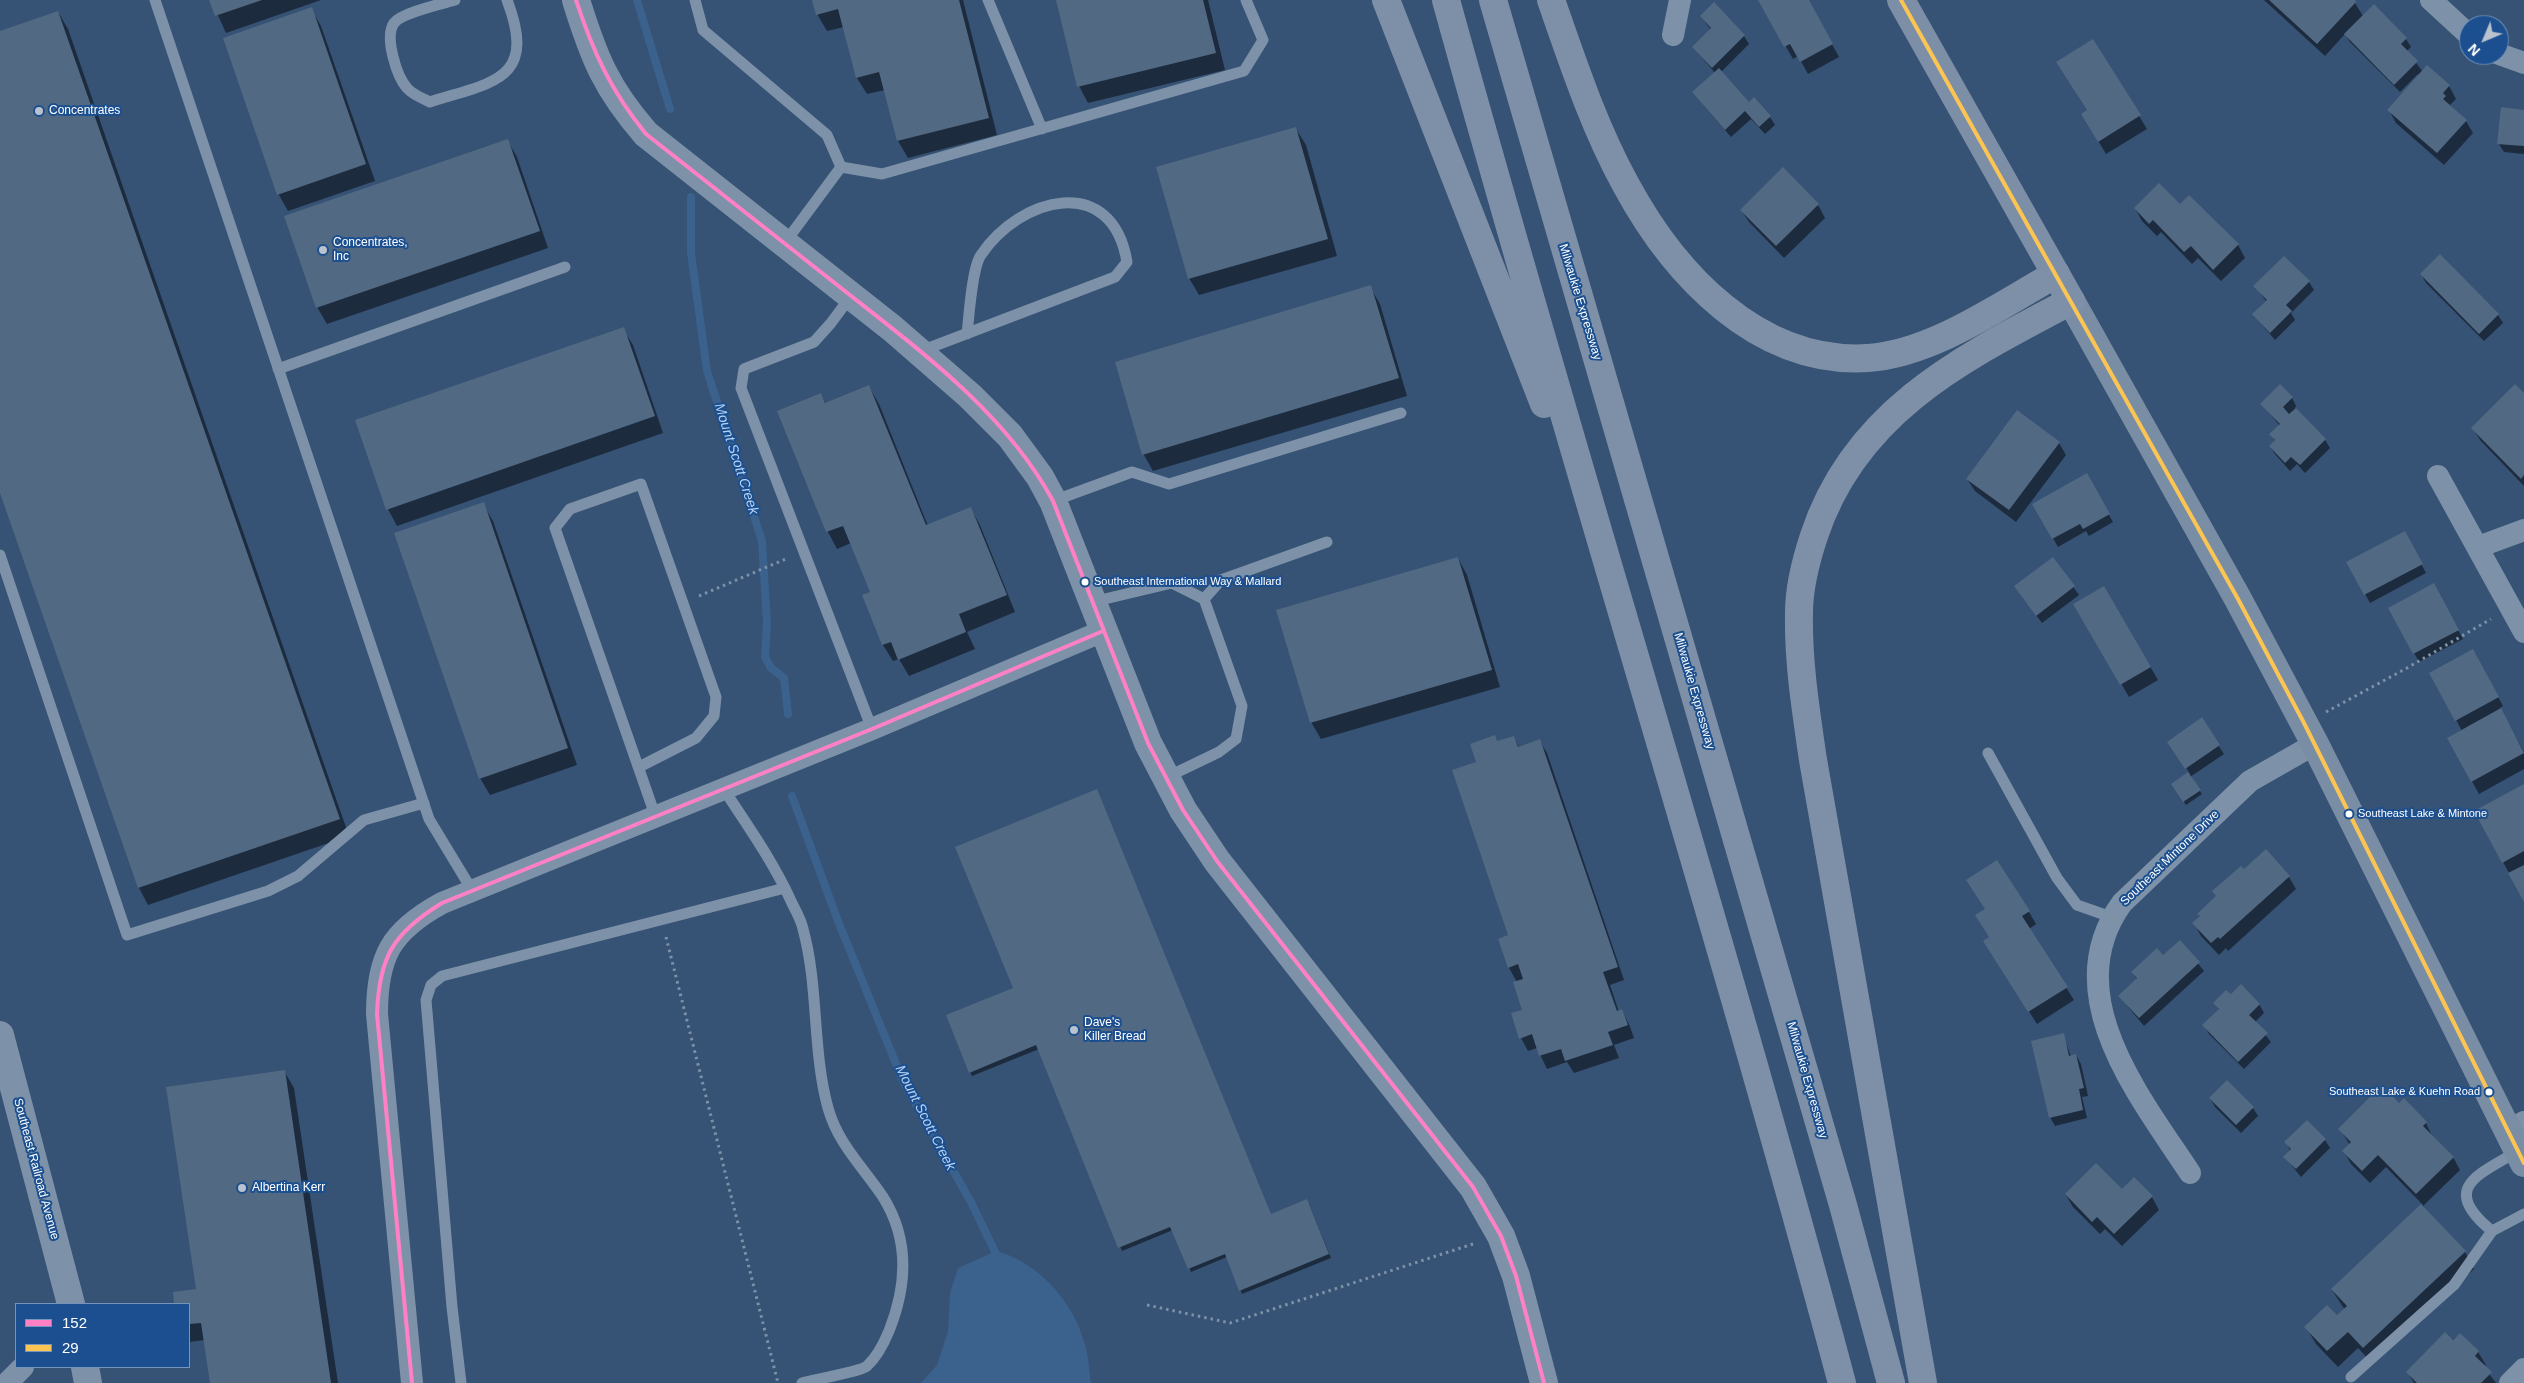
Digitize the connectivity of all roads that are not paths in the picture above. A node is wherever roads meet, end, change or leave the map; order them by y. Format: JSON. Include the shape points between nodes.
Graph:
{"nodes":[{"id":1,"x":155,"y":0,"type":"edge"},
{"id":2,"x":455,"y":0,"type":"edge"},
{"id":3,"x":508,"y":0,"type":"edge"},
{"id":4,"x":576,"y":0,"type":"edge"},
{"id":5,"x":695,"y":0,"type":"edge"},
{"id":6,"x":988,"y":0,"type":"edge"},
{"id":7,"x":1246,"y":0,"type":"edge"},
{"id":8,"x":1386,"y":0,"type":"edge"},
{"id":9,"x":1446,"y":0,"type":"edge"},
{"id":10,"x":1493,"y":0,"type":"edge"},
{"id":11,"x":1551,"y":0,"type":"edge"},
{"id":12,"x":1680,"y":0,"type":"edge"},
{"id":13,"x":1901,"y":0,"type":"edge"},
{"id":14,"x":2431,"y":0,"type":"edge"},
{"id":15,"x":2459,"y":26,"type":"edge"},
{"id":16,"x":1673,"y":35,"type":"dead end"},
{"id":17,"x":2509,"y":58,"type":"edge"},
{"id":18,"x":2524,"y":63,"type":"edge"},
{"id":19,"x":1042,"y":129,"type":"junction"},
{"id":20,"x":841,"y":168,"type":"junction"},
{"id":21,"x":784,"y":244,"type":"junction"},
{"id":22,"x":565,"y":267,"type":"dead end"},
{"id":23,"x":2056,"y":274,"type":"junction"},
{"id":24,"x":851,"y":296,"type":"junction"},
{"id":25,"x":2071,"y":301,"type":"junction"},
{"id":26,"x":967,"y":334,"type":"junction"},
{"id":27,"x":919,"y":352,"type":"junction"},
{"id":28,"x":278,"y":368,"type":"junction"},
{"id":29,"x":1401,"y":414,"type":"dead end"},
{"id":30,"x":2438,"y":476,"type":"dead end"},
{"id":31,"x":1053,"y":501,"type":"junction"},
{"id":32,"x":2524,"y":530,"type":"edge"},
{"id":33,"x":1327,"y":542,"type":"dead end"},
{"id":34,"x":2478,"y":547,"type":"junction"},
{"id":35,"x":0,"y":555,"type":"edge"},
{"id":36,"x":1608,"y":567,"type":"junction"},
{"id":37,"x":1204,"y":599,"type":"junction"},
{"id":38,"x":1092,"y":602,"type":"junction"},
{"id":39,"x":1103,"y":631,"type":"junction"},
{"id":40,"x":2524,"y":632,"type":"edge"},
{"id":41,"x":872,"y":729,"type":"junction"},
{"id":42,"x":2310,"y":734,"type":"junction"},
{"id":43,"x":1988,"y":753,"type":"dead end"},
{"id":44,"x":639,"y":767,"type":"junction"},
{"id":45,"x":1165,"y":778,"type":"junction"},
{"id":46,"x":724,"y":788,"type":"junction"},
{"id":47,"x":424,"y":804,"type":"junction"},
{"id":48,"x":656,"y":815,"type":"junction"},
{"id":49,"x":785,"y":888,"type":"junction"},
{"id":50,"x":472,"y":890,"type":"junction"},
{"id":51,"x":2112,"y":917,"type":"junction"},
{"id":52,"x":0,"y":1035,"type":"edge"},
{"id":53,"x":6,"y":1074,"type":"edge"},
{"id":54,"x":2518,"y":1142,"type":"edge"},
{"id":55,"x":2190,"y":1173,"type":"dead end"},
{"id":56,"x":2524,"y":1214,"type":"edge"},
{"id":57,"x":2492,"y":1231,"type":"junction"},
{"id":58,"x":71,"y":1303,"type":"edge"},
{"id":59,"x":22,"y":1368,"type":"edge"},
{"id":60,"x":85,"y":1368,"type":"edge"},
{"id":61,"x":2524,"y":1369,"type":"edge"},
{"id":62,"x":2351,"y":1377,"type":"dead end"},
{"id":63,"x":7,"y":1383,"type":"edge"},
{"id":64,"x":88,"y":1383,"type":"edge"},
{"id":65,"x":412,"y":1383,"type":"edge"},
{"id":66,"x":461,"y":1383,"type":"edge"},
{"id":67,"x":802,"y":1383,"type":"edge"},
{"id":68,"x":1544,"y":1383,"type":"edge"},
{"id":69,"x":1842,"y":1383,"type":"edge"},
{"id":70,"x":1891,"y":1383,"type":"edge"},
{"id":71,"x":1923,"y":1383,"type":"edge"},
{"id":72,"x":2510,"y":1383,"type":"edge"}],
"edges":[{"from":1,"to":28,"type":"lane"},
{"from":2,"to":3,"type":"lane","via":[[404,16],[394,23],[390,34],[391,51],[407,88],[430,102],[495,81],[506,73],[514,61],[517,42]]},
{"from":4,"to":21,"type":"street","via":[[600,69],[634,120],[661,147]]},
{"from":5,"to":20,"type":"lane","via":[[703,30],[827,135]]},
{"from":6,"to":19,"type":"lane"},
{"from":7,"to":19,"type":"lane","via":[[1263,40],[1244,71]]},
{"from":8,"to":36,"type":"highway"},
{"from":9,"to":36,"type":"highway"},
{"from":10,"to":70,"type":"highway","name":"Milwaukie Expressway","via":[[1840,1195]]},
{"from":11,"to":23,"type":"highway","via":[[1590,107],[1625,184],[1652,230],[1711,297],[1747,326],[1781,343],[1823,356],[1868,358],[1905,350],[1941,337]]},
{"from":12,"to":16,"type":"street"},
{"from":13,"to":23,"type":"main road"},
{"from":14,"to":15,"type":"street"},
{"from":17,"to":18,"type":"street"},
{"from":19,"to":20,"type":"lane","via":[[882,174]]},
{"from":20,"to":21,"type":"lane"},
{"from":21,"to":24,"type":"street"},
{"from":22,"to":28,"type":"lane"},
{"from":23,"to":25,"type":"main road"},
{"from":24,"to":27,"type":"street"},
{"from":24,"to":41,"type":"lane","via":[[814,342],[744,369],[741,388]]},
{"from":25,"to":42,"type":"main road"},
{"from":25,"to":71,"type":"highway","via":[[1989,344],[1945,372],[1895,410],[1867,439],[1846,467],[1822,513],[1807,557],[1799,612],[1801,679],[1813,760]]},
{"from":26,"to":26,"type":"lane","via":[[1115,277],[1127,262],[1124,245],[1106,218],[1082,202],[1050,204],[1006,225],[979,256]]},
{"from":26,"to":27,"type":"lane"},
{"from":27,"to":31,"type":"street","via":[[1010,436]]},
{"from":28,"to":47,"type":"lane"},
{"from":29,"to":31,"type":"lane","via":[[1169,484],[1132,472]]},
{"from":30,"to":34,"type":"street"},
{"from":31,"to":38,"type":"street"},
{"from":32,"to":34,"type":"street"},
{"from":33,"to":37,"type":"lane","via":[[1221,580]]},
{"from":34,"to":40,"type":"street"},
{"from":35,"to":47,"type":"lane","via":[[126,935],[268,890],[298,876],[364,820]]},
{"from":36,"to":69,"type":"highway","via":[[1787,1179]]},
{"from":37,"to":38,"type":"lane","via":[[1172,583]]},
{"from":37,"to":45,"type":"lane","via":[[1242,706],[1236,739],[1219,752]]},
{"from":38,"to":39,"type":"street"},
{"from":39,"to":41,"type":"street"},
{"from":39,"to":45,"type":"street"},
{"from":41,"to":46,"type":"street"},
{"from":42,"to":51,"type":"street","name":"Southeast Mintone Drive","via":[[2250,781],[2122,903]]},
{"from":42,"to":54,"type":"main road"},
{"from":43,"to":51,"type":"lane","via":[[2057,878],[2077,905]]},
{"from":44,"to":44,"type":"lane","via":[[555,528],[570,509],[641,484],[716,697],[714,716],[696,738]]},
{"from":44,"to":48,"type":"lane"},
{"from":45,"to":68,"type":"street","via":[[1213,855],[1473,1187],[1501,1236],[1516,1276]]},
{"from":46,"to":48,"type":"street"},
{"from":46,"to":49,"type":"lane"},
{"from":47,"to":50,"type":"lane","via":[[429,819]]},
{"from":48,"to":50,"type":"street"},
{"from":49,"to":66,"type":"lane","via":[[442,976],[431,985],[426,1000]]},
{"from":49,"to":67,"type":"lane","via":[[803,927],[812,968],[822,1078],[828,1108],[834,1126],[852,1157],[883,1198],[897,1225],[904,1280],[883,1344],[866,1367]]},
{"from":50,"to":65,"type":"street","via":[[418,916],[403,929],[383,962],[377,989],[378,1035]]},
{"from":51,"to":55,"type":"street","name":"Southeast Mintone Drive","via":[[2099,953],[2102,1014],[2114,1049],[2132,1085]]},
{"from":52,"to":53,"type":"street","name":"Southeast Railroad Avenue"},
{"from":53,"to":58,"type":"street","name":"Southeast Railroad Avenue"},
{"from":54,"to":57,"type":"lane","via":[[2466,1188],[2466,1200],[2472,1212]]},
{"from":56,"to":57,"type":"lane"},
{"from":57,"to":62,"type":"lane","via":[[2454,1285]]},
{"from":59,"to":63,"type":"street"},
{"from":60,"to":64,"type":"street"},
{"from":61,"to":72,"type":"street"}]}
